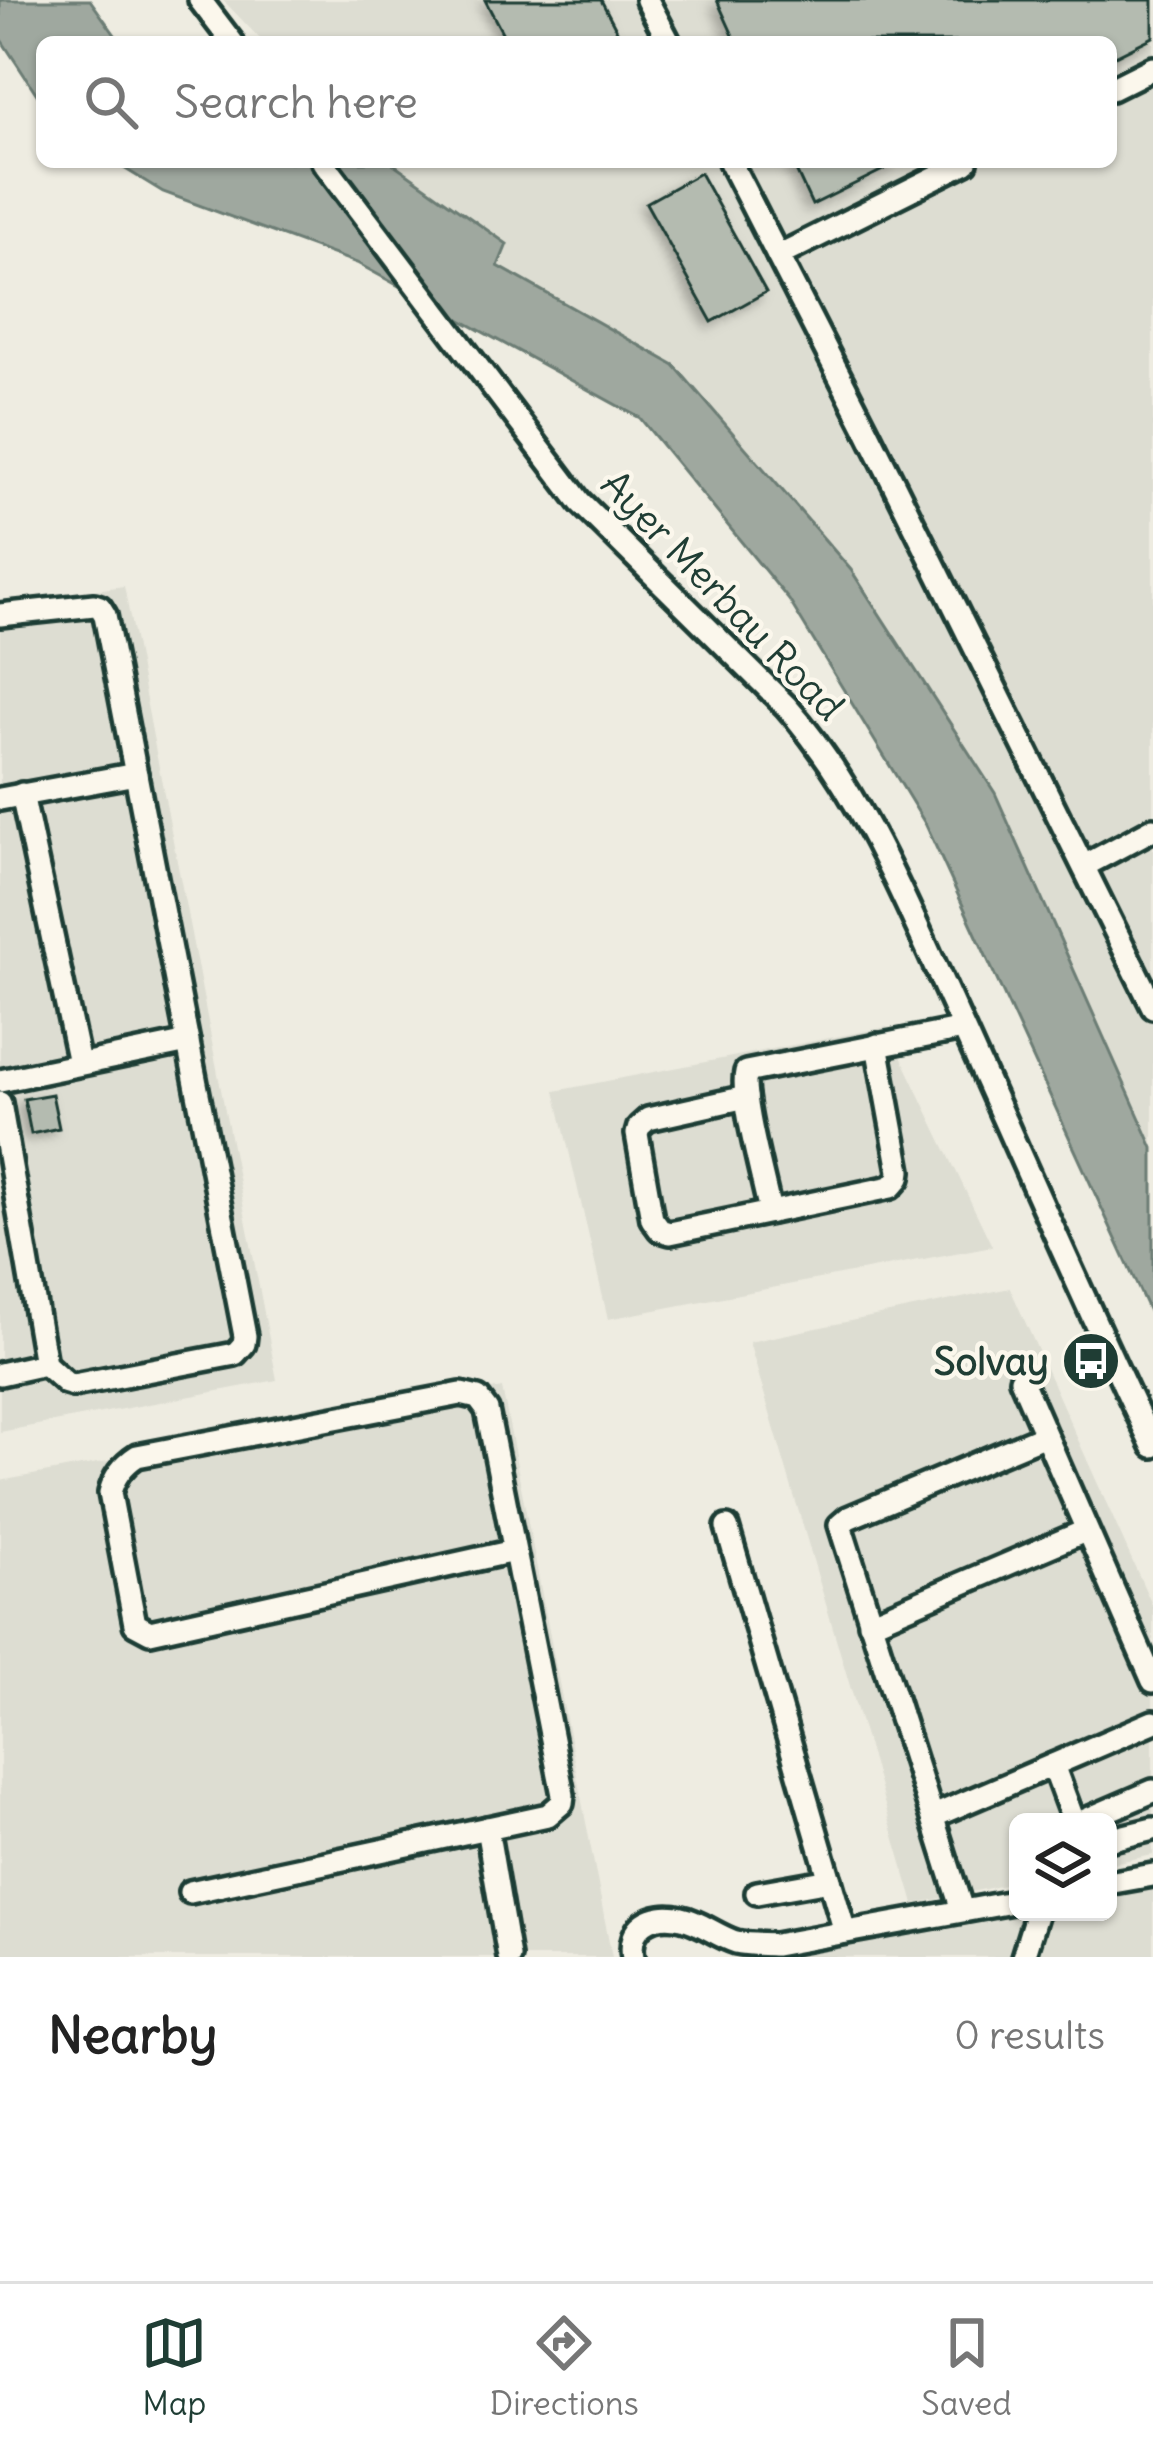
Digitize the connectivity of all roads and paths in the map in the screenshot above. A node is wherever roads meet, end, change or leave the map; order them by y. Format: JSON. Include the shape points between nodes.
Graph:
{"nodes":[{"id":1,"x":200,"y":0,"type":"edge"},
{"id":2,"x":647,"y":0,"type":"edge"},
{"id":3,"x":227,"y":36,"type":"edge"},
{"id":4,"x":666,"y":36,"type":"edge"},
{"id":5,"x":1153,"y":68,"type":"edge"},
{"id":6,"x":1117,"y":86,"type":"edge"},
{"id":7,"x":328,"y":168,"type":"edge"},
{"id":8,"x":733,"y":168,"type":"edge"},
{"id":9,"x":954,"y":168,"type":"edge"},
{"id":10,"x":778,"y":256,"type":"junction"},
{"id":11,"x":0,"y":615,"type":"edge"},
{"id":12,"x":136,"y":774,"type":"junction"},
{"id":13,"x":11,"y":796,"type":"edge"},
{"id":14,"x":1153,"y":830,"type":"edge"},
{"id":15,"x":1084,"y":866,"type":"junction"},
{"id":16,"x":1153,"y":1006,"type":"edge"},
{"id":17,"x":964,"y":1029,"type":"junction"},
{"id":18,"x":188,"y":1042,"type":"junction"},
{"id":19,"x":877,"y":1045,"type":"junction"},
{"id":20,"x":79,"y":1063,"type":"junction"},
{"id":21,"x":0,"y":1081,"type":"edge"},
{"id":22,"x":746,"y":1097,"type":"junction"},
{"id":23,"x":0,"y":1103,"type":"edge"},
{"id":24,"x":770,"y":1211,"type":"junction"},
{"id":25,"x":44,"y":1364,"type":"junction"},
{"id":26,"x":0,"y":1374,"type":"edge"},
{"id":27,"x":1021,"y":1379,"type":"dead end"},
{"id":28,"x":1045,"y":1435,"type":"junction"},
{"id":29,"x":1153,"y":1446,"type":"edge"},
{"id":30,"x":728,"y":1527,"type":"dead end"},
{"id":31,"x":1085,"y":1531,"type":"junction"},
{"id":32,"x":514,"y":1550,"type":"junction"},
{"id":33,"x":870,"y":1623,"type":"junction"},
{"id":34,"x":1153,"y":1681,"type":"edge"},
{"id":35,"x":1153,"y":1722,"type":"edge"},
{"id":36,"x":1053,"y":1765,"type":"junction"},
{"id":37,"x":1153,"y":1791,"type":"edge"},
{"id":38,"x":1070,"y":1813,"type":"edge"},
{"id":39,"x":1101,"y":1813,"type":"edge"},
{"id":40,"x":934,"y":1816,"type":"junction"},
{"id":41,"x":488,"y":1828,"type":"junction"},
{"id":42,"x":1153,"y":1829,"type":"edge"},
{"id":43,"x":1117,"y":1838,"type":"edge"},
{"id":44,"x":1153,"y":1875,"type":"edge"},
{"id":45,"x":830,"y":1880,"type":"junction"},
{"id":46,"x":1117,"y":1881,"type":"edge"},
{"id":47,"x":190,"y":1892,"type":"dead end"},
{"id":48,"x":757,"y":1893,"type":"dead end"},
{"id":49,"x":1009,"y":1902,"type":"edge"},
{"id":50,"x":962,"y":1910,"type":"junction"},
{"id":51,"x":1034,"y":1921,"type":"edge"},
{"id":52,"x":845,"y":1932,"type":"junction"},
{"id":53,"x":775,"y":1945,"type":"junction"},
{"id":54,"x":509,"y":1957,"type":"edge"},
{"id":55,"x":633,"y":1957,"type":"edge"},
{"id":56,"x":750,"y":1957,"type":"edge"},
{"id":57,"x":1023,"y":1957,"type":"edge"}],
"edges":[{"from":1,"to":3,"type":"street"},
{"from":2,"to":4,"type":"street"},
{"from":5,"to":6,"type":"street"},
{"from":7,"to":17,"type":"street","name":"Ayer Merbau Road","via":[[594,516],[811,735],[890,867]]},
{"from":8,"to":10,"type":"street"},
{"from":9,"to":10,"type":"street"},
{"from":10,"to":15,"type":"street"},
{"from":11,"to":12,"type":"street","via":[[100,607]]},
{"from":12,"to":13,"type":"street"},
{"from":12,"to":18,"type":"street"},
{"from":13,"to":20,"type":"street"},
{"from":14,"to":15,"type":"street"},
{"from":15,"to":16,"type":"street"},
{"from":17,"to":19,"type":"street"},
{"from":17,"to":29,"type":"street","name":"Ayer Merbau Road"},
{"from":18,"to":20,"type":"street"},
{"from":18,"to":25,"type":"street","via":[[244,1344],[235,1354],[73,1385]]},
{"from":19,"to":22,"type":"street","via":[[749,1069]]},
{"from":19,"to":24,"type":"street","via":[[896,1183]]},
{"from":20,"to":21,"type":"street"},
{"from":22,"to":24,"type":"street"},
{"from":22,"to":24,"type":"street","via":[[639,1126],[652,1219],[670,1233]]},
{"from":23,"to":25,"type":"street"},
{"from":25,"to":26,"type":"street"},
{"from":27,"to":28,"type":"street"},
{"from":28,"to":31,"type":"street"},
{"from":28,"to":33,"type":"street","via":[[843,1521]]},
{"from":30,"to":45,"type":"street"},
{"from":31,"to":33,"type":"street"},
{"from":31,"to":34,"type":"street"},
{"from":32,"to":32,"type":"street","via":[[150,1631],[135,1624],[110,1493],[137,1456],[470,1394],[488,1410]]},
{"from":32,"to":41,"type":"street","via":[[563,1795],[548,1815]]},
{"from":33,"to":40,"type":"street"},
{"from":35,"to":36,"type":"street"},
{"from":36,"to":38,"type":"street"},
{"from":36,"to":40,"type":"street"},
{"from":37,"to":39,"type":"street"},
{"from":40,"to":50,"type":"street"},
{"from":41,"to":47,"type":"street"},
{"from":41,"to":54,"type":"street"},
{"from":42,"to":43,"type":"street"},
{"from":44,"to":46,"type":"street"},
{"from":45,"to":48,"type":"street"},
{"from":45,"to":52,"type":"street"},
{"from":49,"to":50,"type":"street"},
{"from":50,"to":52,"type":"street"},
{"from":51,"to":57,"type":"street"},
{"from":52,"to":53,"type":"street"},
{"from":53,"to":55,"type":"street","via":[[740,1943],[671,1917],[638,1926]]},
{"from":53,"to":56,"type":"street"}]}
